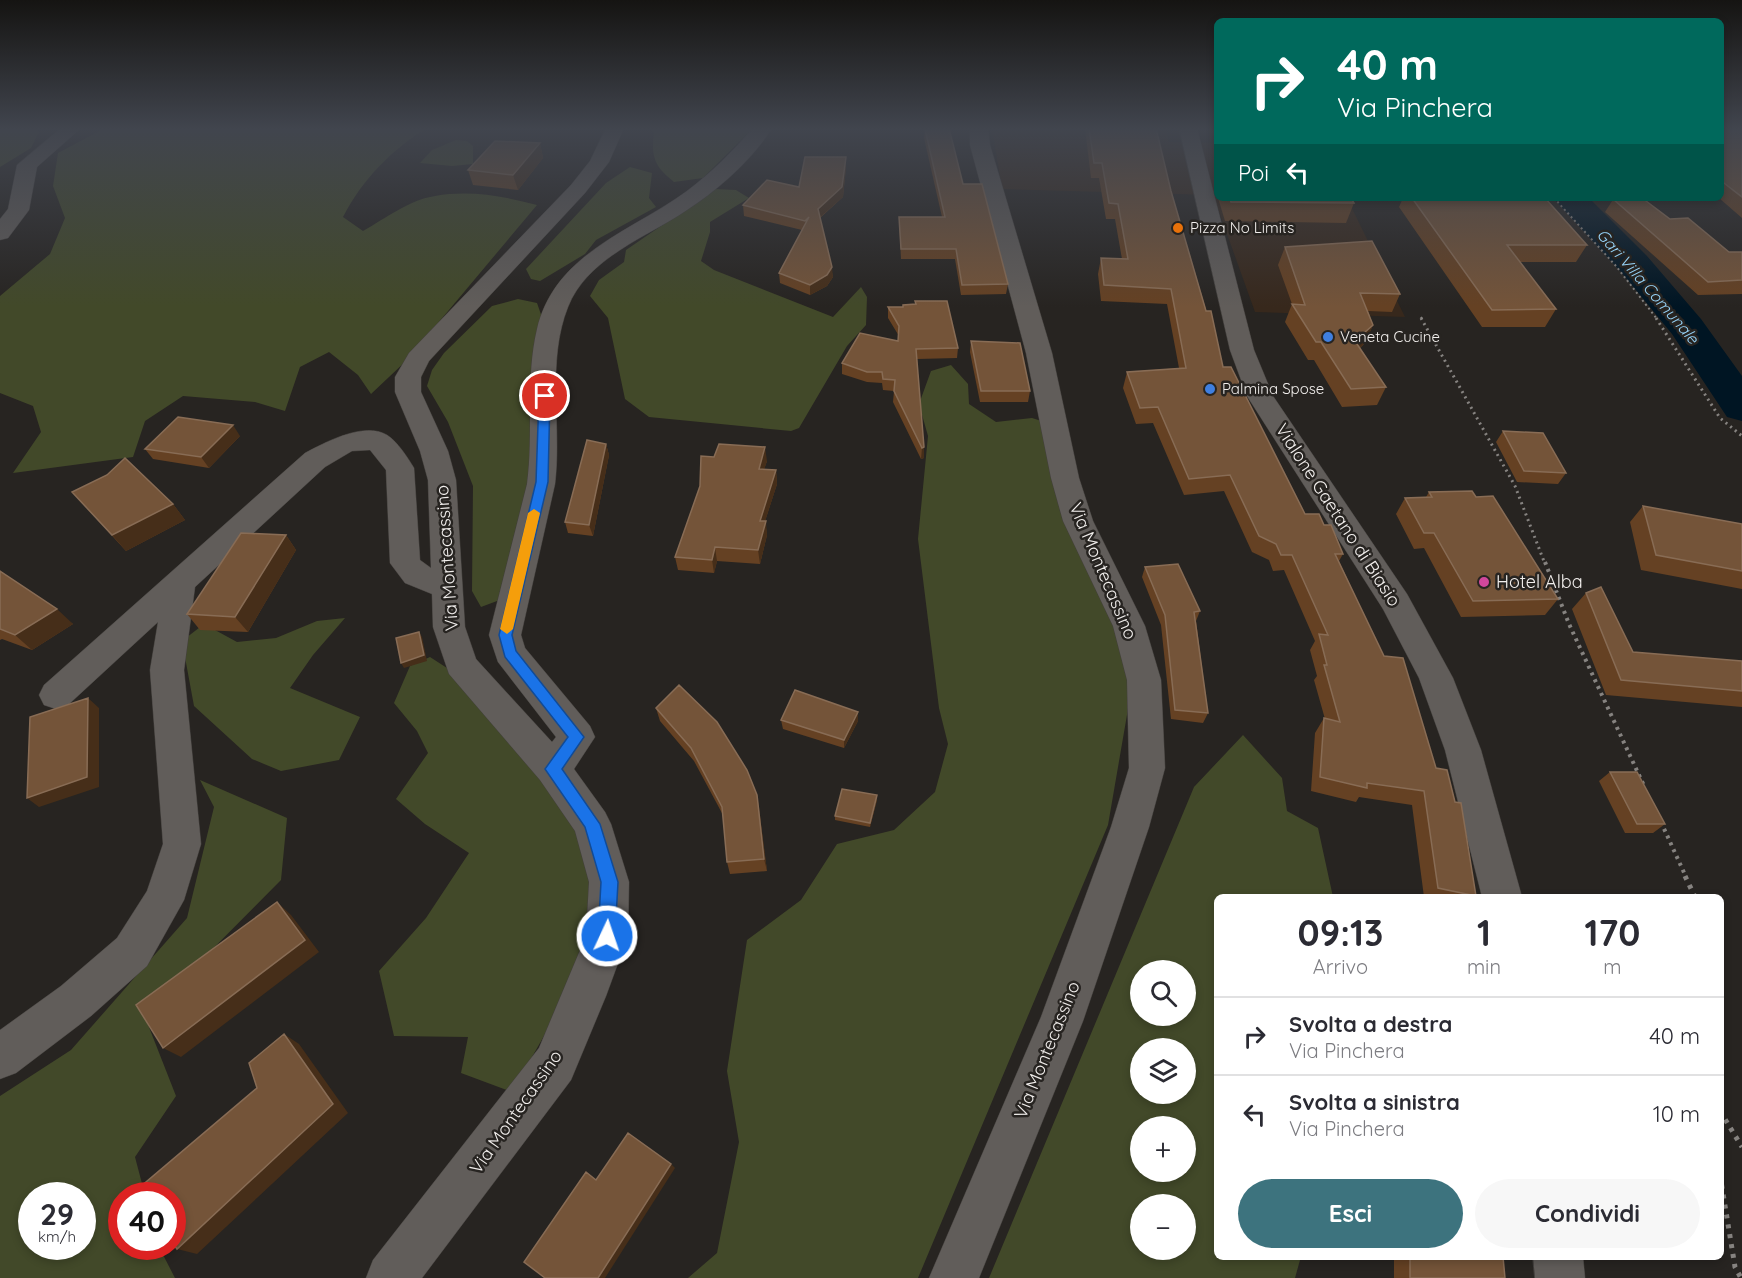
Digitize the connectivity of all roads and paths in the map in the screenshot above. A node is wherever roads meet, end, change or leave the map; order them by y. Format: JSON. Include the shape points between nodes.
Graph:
{"nodes":[{"id":1,"x":22,"y":188,"type":"edge"},
{"id":2,"x":579,"y":188,"type":"edge"},
{"id":3,"x":702,"y":188,"type":"edge"},
{"id":4,"x":992,"y":188,"type":"edge"},
{"id":5,"x":1210,"y":188,"type":"edge"},
{"id":6,"x":1556,"y":201,"type":"edge"},
{"id":7,"x":0,"y":232,"type":"edge"},
{"id":8,"x":1421,"y":317,"type":"dead end"},
{"id":9,"x":1742,"y":436,"type":"edge"},
{"id":10,"x":180,"y":582,"type":"junction"},
{"id":11,"x":448,"y":588,"type":"junction"},
{"id":12,"x":56,"y":695,"type":"dead end"},
{"id":13,"x":553,"y":769,"type":"junction"},
{"id":14,"x":1647,"y":791,"type":"edge"},
{"id":15,"x":1656,"y":812,"type":"edge"},
{"id":16,"x":1501,"y":894,"type":"edge"},
{"id":17,"x":1694,"y":894,"type":"edge"},
{"id":18,"x":0,"y":1057,"type":"edge"},
{"id":19,"x":1724,"y":1118,"type":"edge"},
{"id":20,"x":1742,"y":1147,"type":"edge"},
{"id":21,"x":1724,"y":1200,"type":"edge"},
{"id":22,"x":1558,"y":1260,"type":"edge"},
{"id":23,"x":392,"y":1278,"type":"edge"},
{"id":24,"x":954,"y":1278,"type":"edge"},
{"id":25,"x":1560,"y":1278,"type":"edge"},
{"id":26,"x":1741,"y":1278,"type":"edge"}],
"edges":[{"from":1,"to":7,"type":"street","via":[[18,210]]},
{"from":2,"to":11,"type":"street","name":"Via Montecassino","via":[[418,358],[408,377],[408,392],[442,480]]},
{"from":3,"to":13,"type":"street","via":[[591,260],[568,285],[553,313],[546,354],[542,482],[505,635],[510,653],[577,737]]},
{"from":4,"to":24,"type":"street","name":"Via Montecassino","via":[[1039,353],[1078,521],[1129,626],[1144,680],[1147,768],[1061,1021]]},
{"from":5,"to":16,"type":"street","name":"Vialone Gaetano di Biasio","via":[[1242,350],[1260,396],[1396,603],[1436,678],[1463,750]]},
{"from":6,"to":9,"type":"path","via":[[1616,266],[1695,373],[1722,420],[1732,432]]},
{"from":8,"to":14,"type":"path","via":[[1515,486],[1569,624]]},
{"from":10,"to":11,"type":"street","via":[[315,459],[347,442],[377,441],[399,468],[405,563],[416,575]]},
{"from":10,"to":12,"type":"street"},
{"from":10,"to":18,"type":"street","via":[[167,670],[182,844],[164,900],[132,952],[76,1001]]},
{"from":11,"to":13,"type":"street","name":"Via Montecassino","via":[[449,627],[461,665]]},
{"from":13,"to":23,"type":"street","name":"Via Montecassino","via":[[592,824],[609,882],[607,936],[555,1064]]},
{"from":15,"to":17,"type":"path"},
{"from":19,"to":20,"type":"path"},
{"from":21,"to":26,"type":"path","via":[[1735,1267]]},
{"from":22,"to":25,"type":"street"}]}
